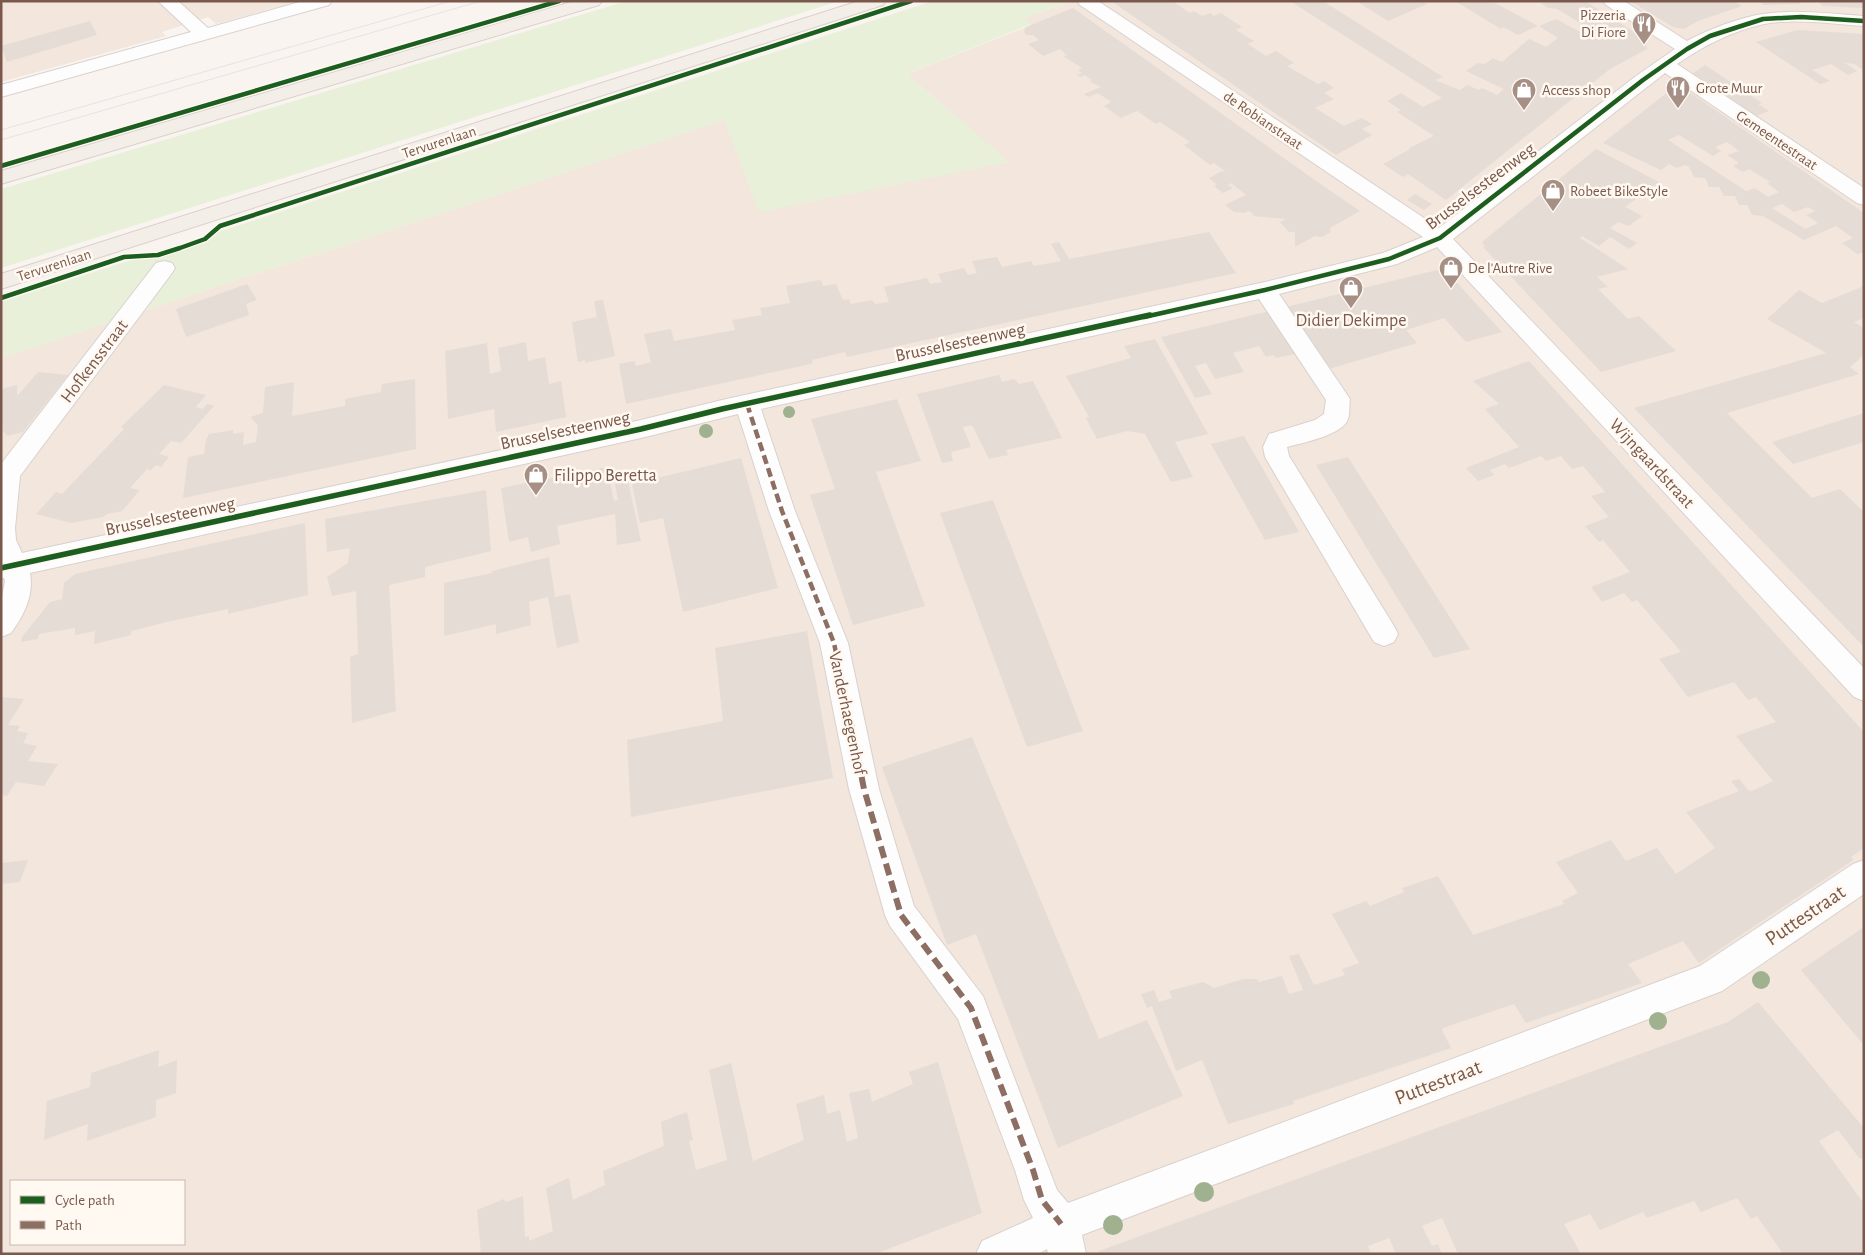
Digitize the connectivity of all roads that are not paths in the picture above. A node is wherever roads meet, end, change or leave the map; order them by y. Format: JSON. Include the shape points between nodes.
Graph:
{"nodes":[{"id":1,"x":167,"y":1,"type":"edge"},
{"id":2,"x":323,"y":1,"type":"edge"},
{"id":3,"x":594,"y":1,"type":"edge"},
{"id":4,"x":877,"y":1,"type":"edge"},
{"id":5,"x":1086,"y":1,"type":"edge"},
{"id":6,"x":1612,"y":1,"type":"edge"},
{"id":7,"x":1810,"y":1,"type":"edge"},
{"id":8,"x":1825,"y":18,"type":"junction"},
{"id":9,"x":1864,"y":21,"type":"edge"},
{"id":10,"x":204,"y":34,"type":"junction"},
{"id":11,"x":1687,"y":49,"type":"junction"},
{"id":12,"x":1664,"y":64,"type":"junction"},
{"id":13,"x":1,"y":91,"type":"edge"},
{"id":14,"x":1,"y":178,"type":"edge"},
{"id":15,"x":1864,"y":198,"type":"edge"},
{"id":16,"x":1440,"y":238,"type":"junction"},
{"id":17,"x":164,"y":268,"type":"dead end"},
{"id":18,"x":1,"y":282,"type":"edge"},
{"id":19,"x":1265,"y":290,"type":"junction"},
{"id":20,"x":748,"y":404,"type":"junction"},
{"id":21,"x":4,"y":470,"type":"edge"},
{"id":22,"x":8,"y":567,"type":"edge"},
{"id":23,"x":1,"y":625,"type":"edge"},
{"id":24,"x":1384,"y":634,"type":"dead end"},
{"id":25,"x":1864,"y":688,"type":"edge"},
{"id":26,"x":1864,"y":875,"type":"edge"},
{"id":27,"x":1064,"y":1239,"type":"edge"},
{"id":28,"x":995,"y":1254,"type":"edge"}],
"edges":[{"from":1,"to":10,"type":"street"},
{"from":2,"to":10,"type":"street"},
{"from":3,"to":14,"type":"main road"},
{"from":4,"to":18,"type":"main road","name":"Tervurenlaan"},
{"from":5,"to":16,"type":"street","name":"de Robianstraat"},
{"from":6,"to":11,"type":"street"},
{"from":7,"to":8,"type":"street"},
{"from":8,"to":9,"type":"street","name":"Brusselsesteenweg"},
{"from":8,"to":11,"type":"street","name":"Brusselsesteenweg","via":[[1763,19],[1710,36]]},
{"from":10,"to":13,"type":"street"},
{"from":11,"to":12,"type":"street","name":"Brusselsesteenweg"},
{"from":12,"to":15,"type":"street","name":"Gemeentestraat"},
{"from":12,"to":16,"type":"street","name":"Brusselsesteenweg"},
{"from":16,"to":19,"type":"street","name":"Brusselsesteenweg","via":[[1389,259]]},
{"from":16,"to":25,"type":"street","name":"Wijngaardstraat"},
{"from":17,"to":21,"type":"street","name":"Hofkensstraat"},
{"from":19,"to":20,"type":"street","name":"Brusselsesteenweg"},
{"from":19,"to":24,"type":"street","via":[[1338,399],[1336,419],[1323,427],[1278,441],[1275,447],[1277,457]]},
{"from":20,"to":22,"type":"street","name":"Brusselsesteenweg"},
{"from":20,"to":27,"type":"street","name":"Vanderhaegenhof","via":[[782,511],[834,643],[864,789],[901,915],[971,1008],[1042,1200]]},
{"from":21,"to":22,"type":"street","name":"Hofkensstraat","via":[[1,515]]},
{"from":22,"to":23,"type":"street","name":"Hofkensstraat","via":[[19,585],[18,598]]},
{"from":26,"to":27,"type":"street","name":"Puttestraat","via":[[1710,979]]},
{"from":27,"to":28,"type":"street","name":"Puttestraat"}]}
